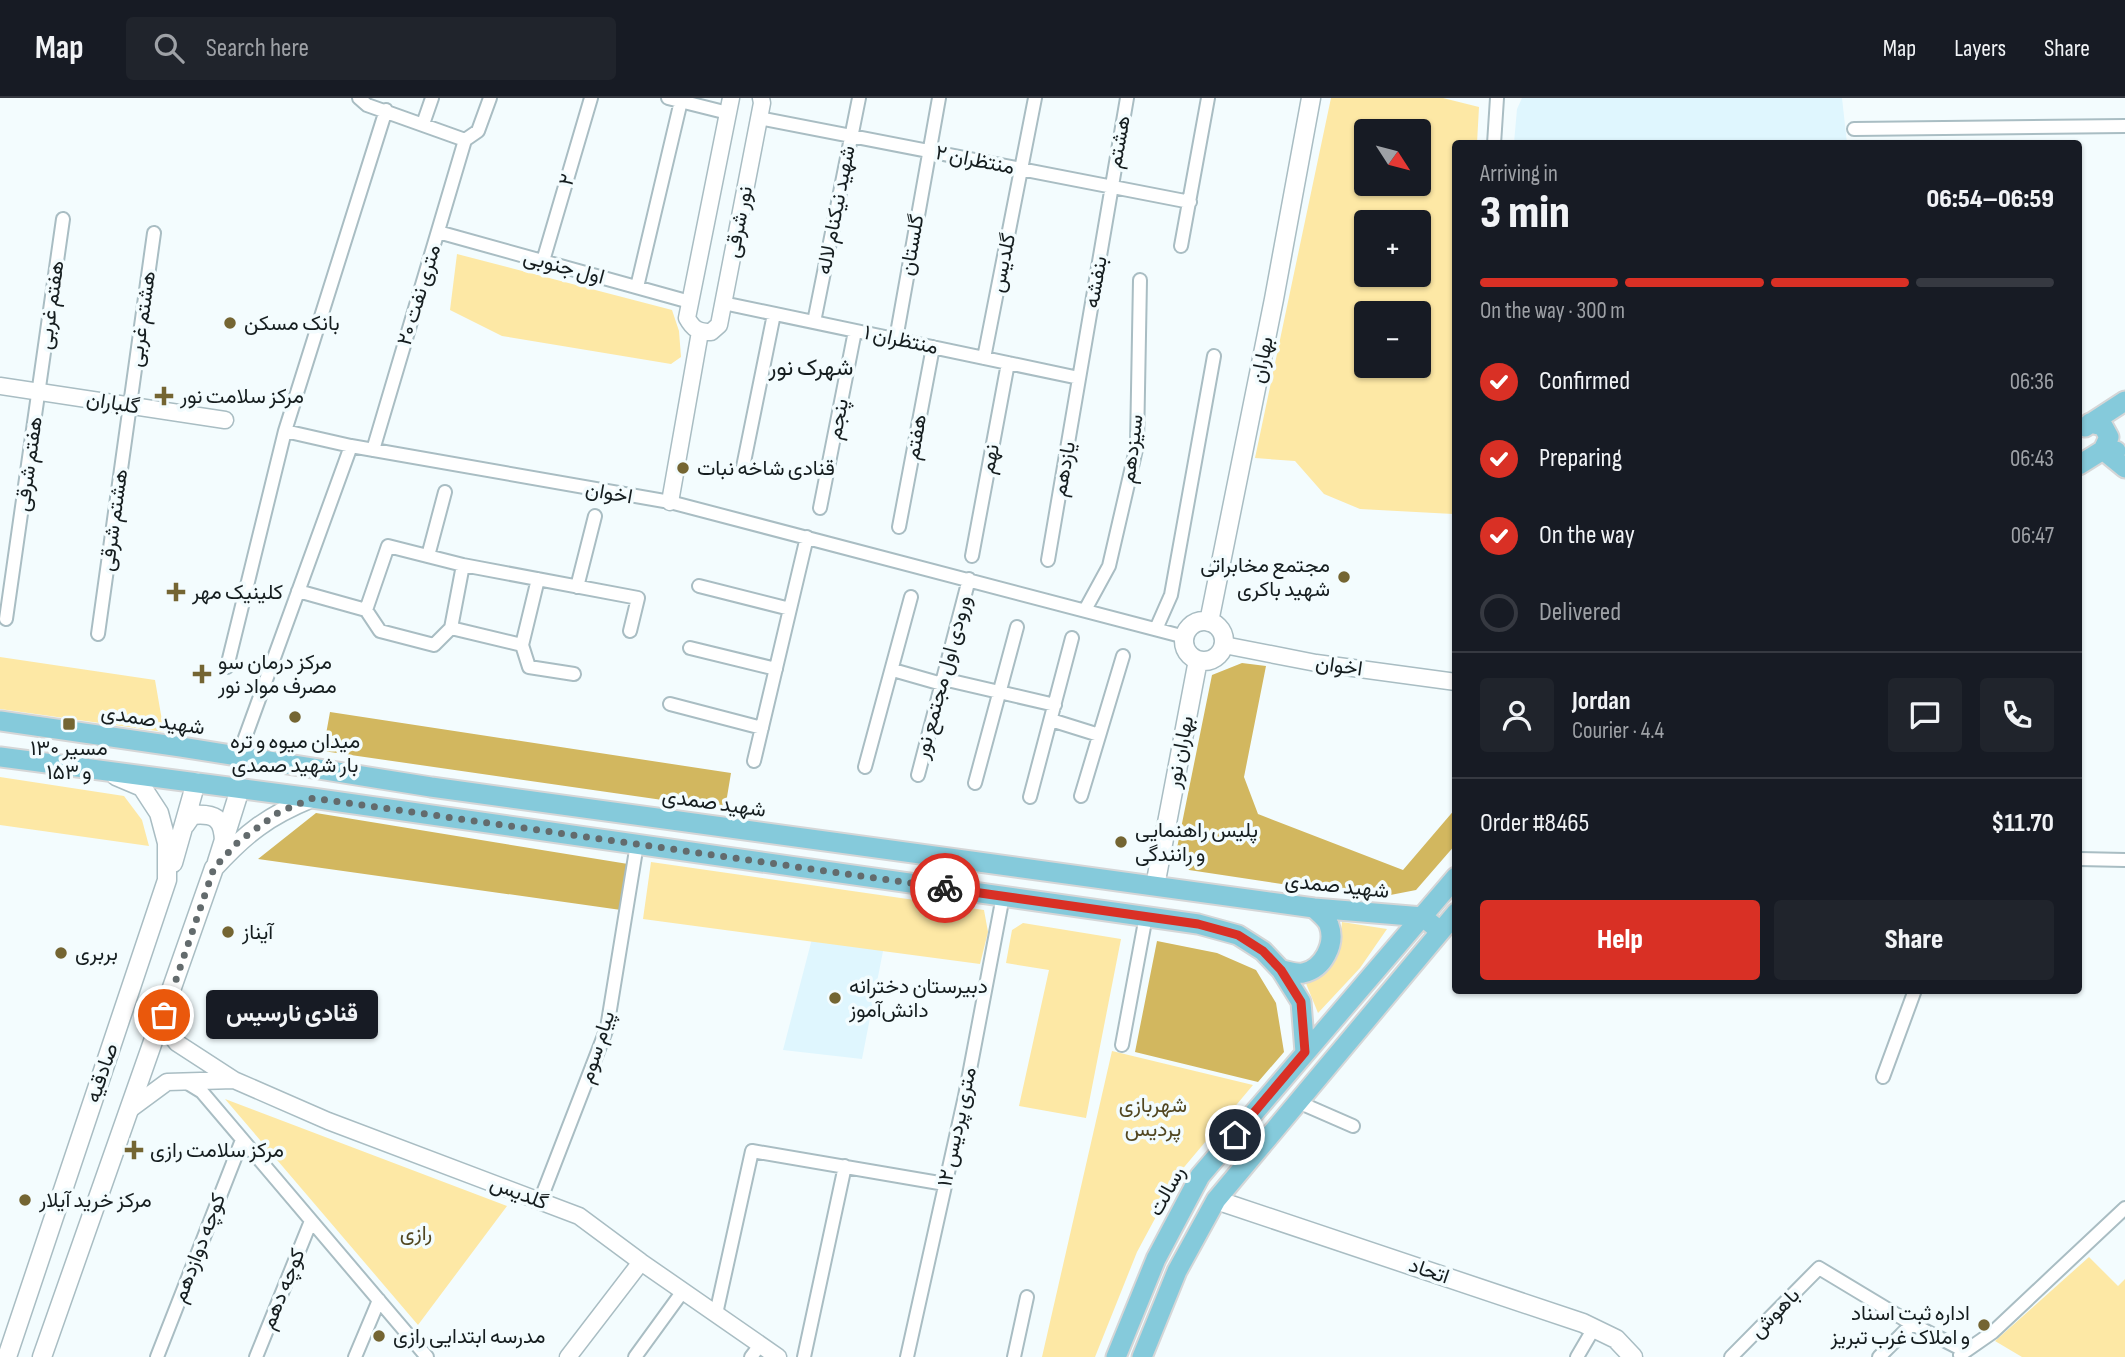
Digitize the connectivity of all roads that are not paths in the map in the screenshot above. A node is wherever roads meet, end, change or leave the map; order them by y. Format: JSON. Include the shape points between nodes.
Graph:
{"nodes":[{"id":1,"x":359,"y":98,"type":"edge"},
{"id":2,"x":432,"y":98,"type":"edge"},
{"id":3,"x":490,"y":98,"type":"edge"},
{"id":4,"x":590,"y":98,"type":"edge"},
{"id":5,"x":761,"y":98,"type":"edge"},
{"id":6,"x":859,"y":98,"type":"edge"},
{"id":7,"x":939,"y":98,"type":"edge"},
{"id":8,"x":1035,"y":98,"type":"edge"},
{"id":9,"x":1127,"y":98,"type":"edge"},
{"id":10,"x":1208,"y":98,"type":"edge"},
{"id":11,"x":1311,"y":98,"type":"edge"},
{"id":12,"x":1497,"y":98,"type":"edge"},
{"id":13,"x":682,"y":100,"type":"edge"},
{"id":14,"x":730,"y":105,"type":"edge"},
{"id":15,"x":386,"y":110,"type":"junction"},
{"id":16,"x":759,"y":118,"type":"junction"},
{"id":17,"x":423,"y":124,"type":"junction"},
{"id":18,"x":2125,"y":126,"type":"edge"},
{"id":19,"x":1854,"y":130,"type":"dead end"},
{"id":20,"x":851,"y":136,"type":"junction"},
{"id":21,"x":465,"y":140,"type":"junction"},
{"id":22,"x":1494,"y":140,"type":"edge"},
{"id":23,"x":929,"y":151,"type":"junction"},
{"id":24,"x":1023,"y":169,"type":"junction"},
{"id":25,"x":1112,"y":187,"type":"junction"},
{"id":26,"x":1190,"y":202,"type":"junction"},
{"id":27,"x":63,"y":219,"type":"dead end"},
{"id":28,"x":438,"y":232,"type":"junction"},
{"id":29,"x":153,"y":233,"type":"dead end"},
{"id":30,"x":1181,"y":246,"type":"dead end"},
{"id":31,"x":542,"y":261,"type":"junction"},
{"id":32,"x":1140,"y":280,"type":"dead end"},
{"id":33,"x":637,"y":287,"type":"junction"},
{"id":34,"x":690,"y":302,"type":"junction"},
{"id":35,"x":723,"y":303,"type":"junction"},
{"id":36,"x":774,"y":314,"type":"junction"},
{"id":37,"x":814,"y":322,"type":"junction"},
{"id":38,"x":855,"y":331,"type":"junction"},
{"id":39,"x":700,"y":332,"type":"junction"},
{"id":40,"x":895,"y":339,"type":"junction"},
{"id":41,"x":933,"y":347,"type":"junction"},
{"id":42,"x":1214,"y":356,"type":"dead end"},
{"id":43,"x":984,"y":358,"type":"junction"},
{"id":44,"x":1008,"y":363,"type":"junction"},
{"id":45,"x":1079,"y":378,"type":"junction"},
{"id":46,"x":0,"y":386,"type":"edge"},
{"id":47,"x":39,"y":392,"type":"junction"},
{"id":48,"x":2125,"y":401,"type":"edge"},
{"id":49,"x":130,"y":405,"type":"junction"},
{"id":50,"x":225,"y":420,"type":"dead end"},
{"id":51,"x":2085,"y":427,"type":"edge"},
{"id":52,"x":285,"y":431,"type":"junction"},
{"id":53,"x":351,"y":446,"type":"junction"},
{"id":54,"x":373,"y":450,"type":"junction"},
{"id":55,"x":2103,"y":450,"type":"junction"},
{"id":56,"x":2125,"y":451,"type":"edge"},
{"id":57,"x":2082,"y":463,"type":"edge"},
{"id":58,"x":743,"y":467,"type":"dead end"},
{"id":59,"x":2125,"y":468,"type":"edge"},
{"id":60,"x":445,"y":492,"type":"dead end"},
{"id":61,"x":670,"y":502,"type":"junction"},
{"id":62,"x":820,"y":508,"type":"dead end"},
{"id":63,"x":595,"y":516,"type":"dead end"},
{"id":64,"x":899,"y":527,"type":"dead end"},
{"id":65,"x":807,"y":537,"type":"junction"},
{"id":66,"x":428,"y":556,"type":"junction"},
{"id":67,"x":972,"y":556,"type":"dead end"},
{"id":68,"x":1048,"y":560,"type":"dead end"},
{"id":69,"x":463,"y":565,"type":"junction"},
{"id":70,"x":538,"y":579,"type":"junction"},
{"id":71,"x":969,"y":579,"type":"junction"},
{"id":72,"x":699,"y":586,"type":"dead end"},
{"id":73,"x":577,"y":587,"type":"junction"},
{"id":74,"x":298,"y":591,"type":"junction"},
{"id":75,"x":911,"y":597,"type":"dead end"},
{"id":76,"x":790,"y":609,"type":"junction"},
{"id":77,"x":366,"y":610,"type":"junction"},
{"id":78,"x":1085,"y":610,"type":"junction"},
{"id":79,"x":6,"y":619,"type":"dead end"},
{"id":80,"x":1209,"y":622,"type":"junction"},
{"id":81,"x":1017,"y":627,"type":"dead end"},
{"id":82,"x":451,"y":628,"type":"junction"},
{"id":83,"x":1156,"y":629,"type":"junction"},
{"id":84,"x":630,"y":631,"type":"dead end"},
{"id":85,"x":98,"y":634,"type":"dead end"},
{"id":86,"x":1185,"y":637,"type":"junction"},
{"id":87,"x":1072,"y":638,"type":"dead end"},
{"id":88,"x":522,"y":645,"type":"junction"},
{"id":89,"x":1224,"y":645,"type":"junction"},
{"id":90,"x":690,"y":648,"type":"dead end"},
{"id":91,"x":1123,"y":656,"type":"dead end"},
{"id":92,"x":1198,"y":660,"type":"junction"},
{"id":93,"x":227,"y":667,"type":"dead end"},
{"id":94,"x":776,"y":669,"type":"junction"},
{"id":95,"x":893,"y":670,"type":"junction"},
{"id":96,"x":574,"y":674,"type":"dead end"},
{"id":97,"x":942,"y":681,"type":"junction"},
{"id":98,"x":1452,"y":681,"type":"edge"},
{"id":99,"x":1000,"y":692,"type":"junction"},
{"id":100,"x":670,"y":704,"type":"dead end"},
{"id":101,"x":1055,"y":705,"type":"junction"},
{"id":102,"x":1051,"y":720,"type":"junction"},
{"id":103,"x":0,"y":722,"type":"edge"},
{"id":104,"x":762,"y":728,"type":"junction"},
{"id":105,"x":1099,"y":735,"type":"junction"},
{"id":106,"x":0,"y":757,"type":"edge"},
{"id":107,"x":238,"y":757,"type":"junction"},
{"id":108,"x":754,"y":761,"type":"dead end"},
{"id":109,"x":865,"y":767,"type":"dead end"},
{"id":110,"x":106,"y":772,"type":"junction"},
{"id":111,"x":918,"y":775,"type":"dead end"},
{"id":112,"x":196,"y":782,"type":"junction"},
{"id":113,"x":975,"y":783,"type":"dead end"},
{"id":114,"x":240,"y":789,"type":"junction"},
{"id":115,"x":1082,"y":796,"type":"dead end"},
{"id":116,"x":1030,"y":797,"type":"dead end"},
{"id":117,"x":313,"y":798,"type":"junction"},
{"id":118,"x":185,"y":825,"type":"junction"},
{"id":119,"x":787,"y":836,"type":"junction"},
{"id":120,"x":224,"y":841,"type":"junction"},
{"id":121,"x":839,"y":843,"type":"junction"},
{"id":122,"x":637,"y":844,"type":"junction"},
{"id":123,"x":2082,"y":859,"type":"edge"},
{"id":124,"x":2125,"y":860,"type":"edge"},
{"id":125,"x":786,"y":866,"type":"junction"},
{"id":126,"x":214,"y":868,"type":"junction"},
{"id":127,"x":835,"y":873,"type":"junction"},
{"id":128,"x":167,"y":880,"type":"junction"},
{"id":129,"x":1452,"y":882,"type":"edge"},
{"id":130,"x":1156,"y":886,"type":"junction"},
{"id":131,"x":1003,"y":896,"type":"junction"},
{"id":132,"x":1314,"y":908,"type":"junction"},
{"id":133,"x":1146,"y":916,"type":"junction"},
{"id":134,"x":1423,"y":916,"type":"junction"},
{"id":135,"x":1452,"y":918,"type":"edge"},
{"id":136,"x":1440,"y":931,"type":"junction"},
{"id":137,"x":1281,"y":970,"type":"junction"},
{"id":138,"x":1914,"y":994,"type":"edge"},
{"id":139,"x":162,"y":1023,"type":"junction"},
{"id":140,"x":1122,"y":1045,"type":"dead end"},
{"id":141,"x":1305,"y":1052,"type":"junction"},
{"id":142,"x":1883,"y":1077,"type":"dead end"},
{"id":143,"x":234,"y":1080,"type":"junction"},
{"id":144,"x":183,"y":1081,"type":"junction"},
{"id":145,"x":1298,"y":1102,"type":"junction"},
{"id":146,"x":129,"y":1110,"type":"junction"},
{"id":147,"x":1353,"y":1126,"type":"dead end"},
{"id":148,"x":242,"y":1140,"type":"junction"},
{"id":149,"x":845,"y":1166,"type":"junction"},
{"id":150,"x":945,"y":1184,"type":"junction"},
{"id":151,"x":1216,"y":1200,"type":"junction"},
{"id":152,"x":540,"y":1201,"type":"junction"},
{"id":153,"x":2125,"y":1208,"type":"edge"},
{"id":154,"x":311,"y":1221,"type":"junction"},
{"id":155,"x":641,"y":1262,"type":"junction"},
{"id":156,"x":683,"y":1291,"type":"junction"},
{"id":157,"x":1027,"y":1297,"type":"dead end"},
{"id":158,"x":379,"y":1300,"type":"junction"},
{"id":159,"x":716,"y":1314,"type":"junction"},
{"id":160,"x":1912,"y":1324,"type":"junction"},
{"id":161,"x":1594,"y":1328,"type":"junction"},
{"id":162,"x":6,"y":1348,"type":"edge"},
{"id":163,"x":756,"y":1351,"type":"edge"},
{"id":164,"x":1961,"y":1354,"type":"edge"},
{"id":165,"x":44,"y":1356,"type":"edge"},
{"id":166,"x":157,"y":1357,"type":"edge"},
{"id":167,"x":256,"y":1357,"type":"edge"},
{"id":168,"x":355,"y":1357,"type":"edge"},
{"id":169,"x":427,"y":1357,"type":"edge"},
{"id":170,"x":568,"y":1357,"type":"edge"},
{"id":171,"x":635,"y":1357,"type":"edge"},
{"id":172,"x":778,"y":1357,"type":"edge"},
{"id":173,"x":804,"y":1357,"type":"edge"},
{"id":174,"x":907,"y":1357,"type":"edge"},
{"id":175,"x":1014,"y":1357,"type":"edge"},
{"id":176,"x":1116,"y":1357,"type":"edge"},
{"id":177,"x":1142,"y":1357,"type":"edge"},
{"id":178,"x":1577,"y":1357,"type":"edge"},
{"id":179,"x":1633,"y":1357,"type":"edge"},
{"id":180,"x":1731,"y":1357,"type":"edge"},
{"id":181,"x":1879,"y":1357,"type":"edge"}],
"edges":[{"from":1,"to":15,"type":"street"},
{"from":2,"to":17,"type":"street"},
{"from":3,"to":21,"type":"street","name":"۲۰ متری نفت","via":[[478,131]]},
{"from":4,"to":31,"type":"street","name":"۲"},
{"from":5,"to":16,"type":"street","name":"نور شرقی"},
{"from":6,"to":20,"type":"street","name":"شهید نیکنام لاله"},
{"from":7,"to":23,"type":"street","name":"گلستان"},
{"from":8,"to":24,"type":"street","name":"گلدیس"},
{"from":9,"to":25,"type":"street","name":"هشتم"},
{"from":10,"to":26,"type":"street"},
{"from":11,"to":80,"type":"main road","name":"بهاران"},
{"from":12,"to":22,"type":"street"},
{"from":13,"to":14,"type":"street"},
{"from":13,"to":33,"type":"street"},
{"from":14,"to":34,"type":"street","name":"نور شرقی"},
{"from":15,"to":17,"type":"street"},
{"from":15,"to":52,"type":"street"},
{"from":16,"to":20,"type":"street","name":"منتظران ۲"},
{"from":16,"to":35,"type":"street","name":"نور شرقی"},
{"from":17,"to":21,"type":"street"},
{"from":18,"to":19,"type":"street"},
{"from":20,"to":23,"type":"street","name":"منتظران ۲"},
{"from":20,"to":37,"type":"street","name":"شهید نیکنام لاله"},
{"from":21,"to":28,"type":"street","name":"۲۰ متری نفت"},
{"from":23,"to":24,"type":"street","name":"منتظران ۲"},
{"from":23,"to":40,"type":"street","name":"گلستان"},
{"from":24,"to":25,"type":"street","name":"منتظران ۲"},
{"from":24,"to":43,"type":"street","name":"گلدیس"},
{"from":25,"to":26,"type":"street","name":"منتظران ۲"},
{"from":25,"to":45,"type":"street","name":"بنفشه"},
{"from":26,"to":30,"type":"street"},
{"from":27,"to":47,"type":"street","name":"هفتم غربی"},
{"from":28,"to":31,"type":"street","name":"اول جنوبی"},
{"from":28,"to":54,"type":"street","name":"۲۰ متری نفت"},
{"from":29,"to":49,"type":"street","name":"هشتم غربی"},
{"from":31,"to":33,"type":"street","name":"اول جنوبی"},
{"from":32,"to":78,"type":"street","name":"سیزدهم","via":[[1137,445],[1109,566]]},
{"from":33,"to":34,"type":"street","name":"اول جنوبی"},
{"from":34,"to":39,"type":"street","name":"نور شرقی","via":[[687,318]]},
{"from":35,"to":36,"type":"street","name":"منتظران ۱"},
{"from":35,"to":39,"type":"street","name":"نور شرقی","via":[[719,325],[711,332]]},
{"from":36,"to":37,"type":"street","name":"منتظران ۱"},
{"from":36,"to":58,"type":"street"},
{"from":37,"to":38,"type":"street","name":"منتظران ۱"},
{"from":38,"to":40,"type":"street","name":"منتظران ۱"},
{"from":38,"to":62,"type":"street","name":"پنجم"},
{"from":39,"to":61,"type":"street","name":"نور شرقی"},
{"from":40,"to":41,"type":"street","name":"منتظران ۱"},
{"from":41,"to":43,"type":"street","name":"منتظران ۱"},
{"from":41,"to":64,"type":"street","name":"هفتم"},
{"from":42,"to":83,"type":"street","via":[[1171,595]]},
{"from":43,"to":44,"type":"street","name":"منتظران ۱"},
{"from":44,"to":45,"type":"street","name":"منتظران ۱"},
{"from":44,"to":67,"type":"street","name":"نهم"},
{"from":45,"to":68,"type":"street","name":"یازدهم"},
{"from":46,"to":47,"type":"street","name":"گلباران"},
{"from":47,"to":49,"type":"street","name":"گلباران"},
{"from":47,"to":79,"type":"street","name":"هفتم شرقی"},
{"from":48,"to":51,"type":"main road"},
{"from":49,"to":50,"type":"street","name":"گلباران"},
{"from":49,"to":85,"type":"street","name":"هشتم شرقی"},
{"from":51,"to":55,"type":"main road","via":[[2103,426],[2109,438]]},
{"from":52,"to":53,"type":"street","name":"اخوان"},
{"from":52,"to":93,"type":"street"},
{"from":53,"to":54,"type":"street","name":"اخوان"},
{"from":53,"to":74,"type":"street"},
{"from":54,"to":61,"type":"street","name":"اخوان"},
{"from":55,"to":56,"type":"main road"},
{"from":55,"to":57,"type":"main road"},
{"from":55,"to":59,"type":"main road"},
{"from":60,"to":66,"type":"street"},
{"from":61,"to":65,"type":"street","name":"اخوان"},
{"from":63,"to":73,"type":"street"},
{"from":65,"to":71,"type":"street","name":"اخوان"},
{"from":65,"to":76,"type":"street"},
{"from":66,"to":69,"type":"street"},
{"from":66,"to":77,"type":"street","via":[[388,546]]},
{"from":69,"to":70,"type":"street"},
{"from":69,"to":82,"type":"street"},
{"from":70,"to":73,"type":"street"},
{"from":70,"to":88,"type":"street"},
{"from":71,"to":78,"type":"street","name":"اخوان"},
{"from":71,"to":97,"type":"street","name":"ورودی اول مجتمع نور"},
{"from":72,"to":76,"type":"street"},
{"from":73,"to":84,"type":"street","via":[[638,598]]},
{"from":74,"to":77,"type":"street"},
{"from":74,"to":107,"type":"street"},
{"from":75,"to":95,"type":"street"},
{"from":76,"to":94,"type":"street"},
{"from":77,"to":82,"type":"street","via":[[380,631],[434,645]]},
{"from":78,"to":83,"type":"street","name":"اخوان"},
{"from":80,"to":86,"type":"main road","via":[[1196,622]]},
{"from":80,"to":89,"type":"main road","via":[[1219,628]]},
{"from":81,"to":99,"type":"street"},
{"from":82,"to":88,"type":"street"},
{"from":83,"to":86,"type":"street","name":"اخوان"},
{"from":86,"to":92,"type":"main road","via":[[1189,653]]},
{"from":87,"to":101,"type":"street"},
{"from":88,"to":96,"type":"street","via":[[529,667]]},
{"from":89,"to":92,"type":"main road","via":[[1217,656]]},
{"from":89,"to":98,"type":"street","name":"اخوان"},
{"from":90,"to":94,"type":"street"},
{"from":91,"to":105,"type":"street"},
{"from":92,"to":130,"type":"main road","name":"بهاران نور"},
{"from":94,"to":104,"type":"street"},
{"from":95,"to":97,"type":"street"},
{"from":95,"to":109,"type":"street"},
{"from":97,"to":99,"type":"street"},
{"from":97,"to":111,"type":"street","name":"ورودی اول مجتمع نور"},
{"from":99,"to":101,"type":"street"},
{"from":99,"to":113,"type":"street"},
{"from":100,"to":104,"type":"street"},
{"from":101,"to":102,"type":"street"},
{"from":102,"to":105,"type":"street"},
{"from":102,"to":116,"type":"street"},
{"from":103,"to":107,"type":"main road","name":"شهید صمدی"},
{"from":104,"to":108,"type":"street"},
{"from":105,"to":115,"type":"street"},
{"from":106,"to":110,"type":"main road"},
{"from":107,"to":119,"type":"main road","name":"شهید صمدی"},
{"from":110,"to":112,"type":"main road"},
{"from":110,"to":128,"type":"main road","name":"صادقیه","via":[[142,787],[159,813],[167,843]]},
{"from":112,"to":114,"type":"main road"},
{"from":112,"to":118,"type":"main road"},
{"from":114,"to":117,"type":"main road"},
{"from":114,"to":120,"type":"main road"},
{"from":117,"to":122,"type":"main road"},
{"from":117,"to":126,"type":"main road","name":"صادقیه","via":[[279,812],[238,842]]},
{"from":118,"to":120,"type":"main road","via":[[192,815],[216,818],[224,828]]},
{"from":118,"to":128,"type":"main road"},
{"from":119,"to":121,"type":"main road","name":"شهید صمدی"},
{"from":119,"to":125,"type":"main road","via":[[801,848],[799,859]]},
{"from":120,"to":126,"type":"main road"},
{"from":121,"to":127,"type":"main road","via":[[824,854]]},
{"from":121,"to":130,"type":"main road","name":"شهید صمدی"},
{"from":122,"to":125,"type":"main road"},
{"from":122,"to":152,"type":"street","name":"پیام سوم","via":[[607,1028]]},
{"from":123,"to":124,"type":"street"},
{"from":125,"to":127,"type":"main road"},
{"from":126,"to":139,"type":"main road","name":"صادقیه"},
{"from":127,"to":131,"type":"main road"},
{"from":128,"to":162,"type":"main road","name":"صادقیه"},
{"from":129,"to":134,"type":"main road","name":"رسالت"},
{"from":130,"to":132,"type":"main road","name":"شهید صمدی"},
{"from":131,"to":133,"type":"main road"},
{"from":131,"to":150,"type":"street","name":"۱۲ متری پردیس"},
{"from":132,"to":134,"type":"main road","name":"شهید صمدی"},
{"from":132,"to":137,"type":"main road","via":[[1329,923],[1326,957],[1300,974]]},
{"from":133,"to":137,"type":"main road","via":[[1238,935]]},
{"from":133,"to":140,"type":"street"},
{"from":134,"to":136,"type":"main road"},
{"from":134,"to":141,"type":"main road","name":"رسالت"},
{"from":135,"to":136,"type":"main road"},
{"from":136,"to":145,"type":"main road"},
{"from":137,"to":141,"type":"main road","via":[[1301,1002]]},
{"from":138,"to":142,"type":"street"},
{"from":139,"to":143,"type":"street","name":"گلدیس","via":[[177,1043]]},
{"from":139,"to":146,"type":"main road","name":"صادقیه"},
{"from":141,"to":176,"type":"main road","name":"رسالت","via":[[1200,1176],[1156,1259]]},
{"from":143,"to":144,"type":"street"},
{"from":143,"to":152,"type":"street","name":"گلدیس","via":[[328,1121]]},
{"from":144,"to":146,"type":"street","via":[[167,1082]]},
{"from":144,"to":148,"type":"street","via":[[202,1092]]},
{"from":145,"to":147,"type":"street"},
{"from":145,"to":151,"type":"main road"},
{"from":146,"to":165,"type":"main road","name":"صادقیه"},
{"from":148,"to":154,"type":"street"},
{"from":148,"to":166,"type":"street","name":"کوچه دوازدهم"},
{"from":149,"to":150,"type":"street"},
{"from":149,"to":159,"type":"street","via":[[752,1151]]},
{"from":149,"to":173,"type":"street"},
{"from":150,"to":174,"type":"street","name":"۱۲ متری پردیس"},
{"from":151,"to":161,"type":"main road","name":"اتحاد"},
{"from":151,"to":177,"type":"main road","via":[[1177,1271]]},
{"from":152,"to":155,"type":"street","name":"گلدیس","via":[[579,1216]]},
{"from":153,"to":164,"type":"street","via":[[1993,1332]]},
{"from":154,"to":158,"type":"street"},
{"from":154,"to":167,"type":"street","name":"کوچه دهم"},
{"from":155,"to":156,"type":"street","name":"گلدیس"},
{"from":155,"to":170,"type":"street"},
{"from":156,"to":159,"type":"street","name":"گلدیس"},
{"from":156,"to":171,"type":"street"},
{"from":157,"to":175,"type":"street"},
{"from":158,"to":168,"type":"street"},
{"from":158,"to":169,"type":"street"},
{"from":159,"to":163,"type":"street","name":"گلدیس"},
{"from":160,"to":164,"type":"street"},
{"from":160,"to":180,"type":"street","name":"باهوش","via":[[1819,1269]]},
{"from":160,"to":181,"type":"street"},
{"from":161,"to":178,"type":"street"},
{"from":161,"to":179,"type":"main road","name":"اتحاد","via":[[1616,1339]]},
{"from":163,"to":172,"type":"street","name":"گلدیس"}]}
